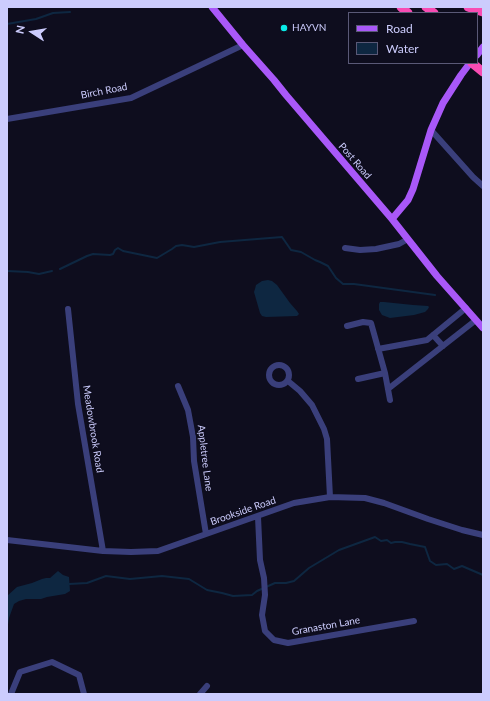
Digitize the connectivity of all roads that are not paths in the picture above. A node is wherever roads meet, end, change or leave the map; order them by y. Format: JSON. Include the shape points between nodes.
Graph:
{"nodes":[{"id":1,"x":212,"y":7,"type":"edge"},
{"id":2,"x":468,"y":7,"type":"edge"},
{"id":3,"x":483,"y":12,"type":"edge"},
{"id":4,"x":243,"y":45,"type":"junction"},
{"id":5,"x":470,"y":64,"type":"edge"},
{"id":6,"x":472,"y":64,"type":"edge"},
{"id":7,"x":483,"y":72,"type":"edge"},
{"id":8,"x":7,"y":119,"type":"edge"},
{"id":9,"x":431,"y":130,"type":"junction"},
{"id":10,"x":483,"y":186,"type":"edge"},
{"id":11,"x":392,"y":219,"type":"junction"},
{"id":12,"x":408,"y":238,"type":"junction"},
{"id":13,"x":345,"y":248,"type":"dead end"},
{"id":14,"x":466,"y":308,"type":"junction"},
{"id":15,"x":68,"y":309,"type":"dead end"},
{"id":16,"x":476,"y":320,"type":"junction"},
{"id":17,"x":347,"y":326,"type":"dead end"},
{"id":18,"x":483,"y":328,"type":"edge"},
{"id":19,"x":433,"y":335,"type":"junction"},
{"id":20,"x":443,"y":346,"type":"junction"},
{"id":21,"x":378,"y":349,"type":"junction"},
{"id":22,"x":384,"y":373,"type":"junction"},
{"id":23,"x":358,"y":379,"type":"dead end"},
{"id":24,"x":288,"y":381,"type":"dead end"},
{"id":25,"x":178,"y":386,"type":"dead end"},
{"id":26,"x":388,"y":389,"type":"junction"},
{"id":27,"x":390,"y":400,"type":"dead end"},
{"id":28,"x":330,"y":497,"type":"junction"},
{"id":29,"x":258,"y":517,"type":"junction"},
{"id":30,"x":206,"y":534,"type":"junction"},
{"id":31,"x":483,"y":535,"type":"edge"},
{"id":32,"x":7,"y":540,"type":"edge"},
{"id":33,"x":103,"y":551,"type":"junction"},
{"id":34,"x":414,"y":621,"type":"dead end"},
{"id":35,"x":207,"y":686,"type":"dead end"},
{"id":36,"x":11,"y":694,"type":"edge"},
{"id":37,"x":84,"y":694,"type":"edge"},
{"id":38,"x":200,"y":694,"type":"edge"}],
"edges":[{"from":1,"to":4,"type":"main road","name":"Post Road"},
{"from":2,"to":3,"type":"highway"},
{"from":4,"to":8,"type":"street","name":"Birch Road","via":[[131,98]]},
{"from":4,"to":11,"type":"main road","name":"Post Road"},
{"from":5,"to":9,"type":"main road","via":[[443,103]]},
{"from":6,"to":7,"type":"highway"},
{"from":9,"to":10,"type":"street"},
{"from":9,"to":11,"type":"main road","via":[[410,195]]},
{"from":11,"to":12,"type":"main road","name":"Post Road"},
{"from":12,"to":13,"type":"street","via":[[399,244],[376,249]]},
{"from":12,"to":14,"type":"main road","name":"Post Road"},
{"from":14,"to":16,"type":"main road","name":"Post Road"},
{"from":14,"to":19,"type":"street"},
{"from":15,"to":33,"type":"street","name":"Meadowbrook Road","via":[[78,404]]},
{"from":16,"to":18,"type":"main road","name":"Post Road"},
{"from":16,"to":20,"type":"street"},
{"from":17,"to":21,"type":"street","via":[[363,322],[372,323]]},
{"from":19,"to":20,"type":"street"},
{"from":19,"to":21,"type":"street","via":[[427,340]]},
{"from":20,"to":26,"type":"street"},
{"from":21,"to":22,"type":"street"},
{"from":22,"to":23,"type":"street"},
{"from":22,"to":26,"type":"street"},
{"from":24,"to":28,"type":"street","via":[[312,405],[328,439]]},
{"from":25,"to":30,"type":"street","name":"Appletree Lane","via":[[188,410]]},
{"from":26,"to":27,"type":"street"},
{"from":28,"to":29,"type":"street","name":"Brookside Road","via":[[294,503]]},
{"from":28,"to":31,"type":"street","name":"Brookside Road","via":[[364,498]]},
{"from":29,"to":30,"type":"street","name":"Brookside Road"},
{"from":29,"to":34,"type":"street","name":"Granaston Lane","via":[[265,595],[262,615],[265,631],[274,640],[288,643]]},
{"from":30,"to":33,"type":"street","name":"Brookside Road","via":[[158,551]]},
{"from":32,"to":33,"type":"street","name":"Brookside Road"},
{"from":35,"to":38,"type":"street"},
{"from":36,"to":37,"type":"street","via":[[20,672],[52,662],[79,675]]}]}
